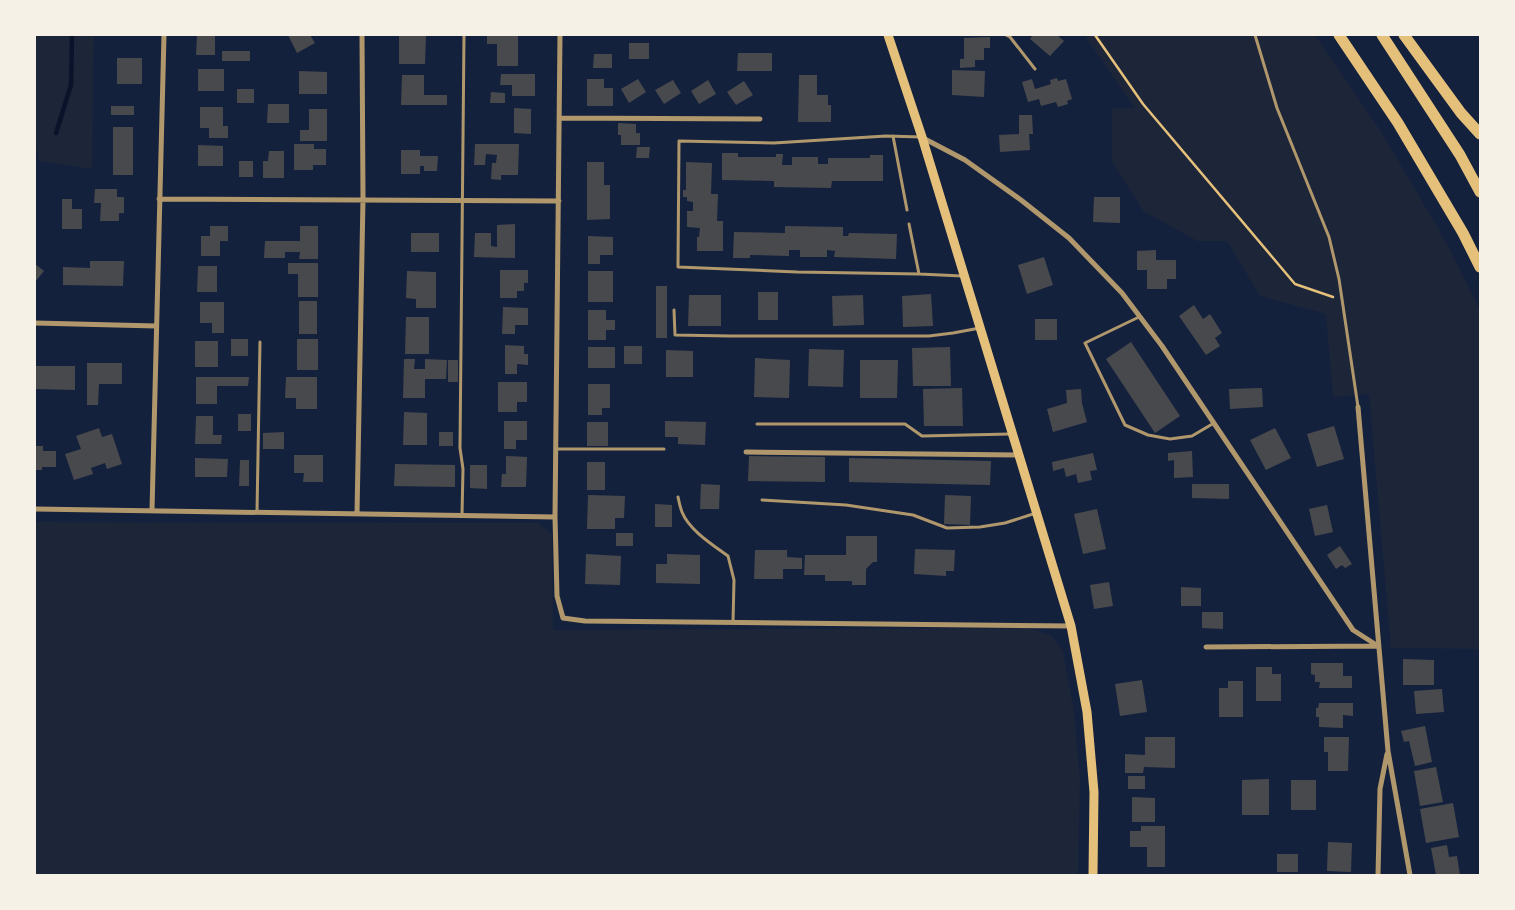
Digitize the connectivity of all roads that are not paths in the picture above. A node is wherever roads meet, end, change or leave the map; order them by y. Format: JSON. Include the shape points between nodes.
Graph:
{"nodes":[{"id":1,"x":164,"y":35,"type":"edge"},
{"id":2,"x":362,"y":35,"type":"edge"},
{"id":3,"x":464,"y":35,"type":"edge"},
{"id":4,"x":560,"y":35,"type":"edge"},
{"id":5,"x":888,"y":35,"type":"edge"},
{"id":6,"x":1006,"y":35,"type":"edge"},
{"id":7,"x":1255,"y":35,"type":"edge"},
{"id":8,"x":1339,"y":35,"type":"edge"},
{"id":9,"x":1382,"y":35,"type":"edge"},
{"id":10,"x":1404,"y":35,"type":"edge"},
{"id":11,"x":1035,"y":69,"type":"dead end"},
{"id":12,"x":560,"y":118,"type":"junction"},
{"id":13,"x":760,"y":119,"type":"dead end"},
{"id":14,"x":1480,"y":134,"type":"edge"},
{"id":15,"x":892,"y":136,"type":"junction"},
{"id":16,"x":922,"y":137,"type":"junction"},
{"id":17,"x":1480,"y":192,"type":"edge"},
{"id":18,"x":159,"y":199,"type":"junction"},
{"id":19,"x":363,"y":199,"type":"junction"},
{"id":20,"x":463,"y":200,"type":"junction"},
{"id":21,"x":559,"y":201,"type":"junction"},
{"id":22,"x":907,"y":210,"type":"dead end"},
{"id":23,"x":909,"y":224,"type":"dead end"},
{"id":24,"x":1480,"y":267,"type":"edge"},
{"id":25,"x":919,"y":274,"type":"junction"},
{"id":26,"x":965,"y":276,"type":"junction"},
{"id":27,"x":674,"y":310,"type":"dead end"},
{"id":28,"x":1140,"y":316,"type":"junction"},
{"id":29,"x":35,"y":323,"type":"edge"},
{"id":30,"x":156,"y":326,"type":"junction"},
{"id":31,"x":981,"y":328,"type":"junction"},
{"id":32,"x":260,"y":342,"type":"dead end"},
{"id":33,"x":1358,"y":406,"type":"joint"},
{"id":34,"x":1215,"y":423,"type":"junction"},
{"id":35,"x":758,"y":424,"type":"dead end"},
{"id":36,"x":1013,"y":434,"type":"junction"},
{"id":37,"x":556,"y":449,"type":"junction"},
{"id":38,"x":664,"y":449,"type":"dead end"},
{"id":39,"x":746,"y":452,"type":"dead end"},
{"id":40,"x":1019,"y":455,"type":"junction"},
{"id":41,"x":678,"y":497,"type":"dead end"},
{"id":42,"x":762,"y":500,"type":"dead end"},
{"id":43,"x":35,"y":509,"type":"edge"},
{"id":44,"x":152,"y":510,"type":"junction"},
{"id":45,"x":257,"y":512,"type":"junction"},
{"id":46,"x":1037,"y":513,"type":"junction"},
{"id":47,"x":357,"y":514,"type":"junction"},
{"id":48,"x":462,"y":516,"type":"junction"},
{"id":49,"x":555,"y":517,"type":"junction"},
{"id":50,"x":733,"y":622,"type":"junction"},
{"id":51,"x":1071,"y":626,"type":"junction"},
{"id":52,"x":1378,"y":646,"type":"junction"},
{"id":53,"x":1206,"y":647,"type":"dead end"},
{"id":54,"x":1388,"y":751,"type":"junction"},
{"id":55,"x":1093,"y":875,"type":"edge"},
{"id":56,"x":1378,"y":875,"type":"edge"},
{"id":57,"x":1410,"y":875,"type":"edge"}],
"edges":[{"from":1,"to":18,"type":"street"},
{"from":2,"to":19,"type":"street"},
{"from":3,"to":20,"type":"lane"},
{"from":4,"to":12,"type":"street"},
{"from":5,"to":16,"type":"main road"},
{"from":6,"to":11,"type":"lane"},
{"from":7,"to":33,"type":"lane","via":[[1277,108],[1329,237]]},
{"from":8,"to":24,"type":"highway","via":[[1398,123]]},
{"from":9,"to":17,"type":"highway"},
{"from":10,"to":14,"type":"highway"},
{"from":12,"to":13,"type":"street"},
{"from":12,"to":21,"type":"street"},
{"from":15,"to":16,"type":"lane"},
{"from":15,"to":22,"type":"lane"},
{"from":15,"to":25,"type":"lane","via":[[774,143],[679,141],[678,267]]},
{"from":16,"to":26,"type":"main road"},
{"from":16,"to":28,"type":"street","via":[[965,160],[1068,238]]},
{"from":18,"to":19,"type":"street"},
{"from":18,"to":30,"type":"street"},
{"from":19,"to":20,"type":"street"},
{"from":19,"to":47,"type":"street"},
{"from":20,"to":21,"type":"street"},
{"from":20,"to":48,"type":"lane"},
{"from":21,"to":37,"type":"street"},
{"from":23,"to":25,"type":"lane"},
{"from":25,"to":26,"type":"lane"},
{"from":26,"to":31,"type":"main road"},
{"from":27,"to":31,"type":"lane","via":[[675,335],[929,336]]},
{"from":28,"to":34,"type":"street"},
{"from":28,"to":34,"type":"lane","via":[[1086,343],[1125,425],[1148,435],[1170,439],[1192,436]]},
{"from":29,"to":30,"type":"street"},
{"from":30,"to":44,"type":"street"},
{"from":31,"to":36,"type":"main road"},
{"from":32,"to":45,"type":"lane"},
{"from":33,"to":52,"type":"street"},
{"from":34,"to":52,"type":"street","via":[[1353,630]]},
{"from":35,"to":36,"type":"lane","via":[[905,424],[922,436]]},
{"from":36,"to":40,"type":"main road"},
{"from":37,"to":38,"type":"lane"},
{"from":37,"to":49,"type":"street"},
{"from":39,"to":40,"type":"street"},
{"from":40,"to":46,"type":"main road"},
{"from":41,"to":50,"type":"lane","via":[[689,524],[728,556],[734,580]]},
{"from":42,"to":46,"type":"lane","via":[[846,505],[913,515],[947,528],[1005,523]]},
{"from":43,"to":44,"type":"street"},
{"from":44,"to":45,"type":"street"},
{"from":45,"to":47,"type":"street"},
{"from":46,"to":51,"type":"main road"},
{"from":47,"to":48,"type":"street"},
{"from":48,"to":49,"type":"street"},
{"from":49,"to":50,"type":"street","via":[[557,596],[563,618]]},
{"from":50,"to":51,"type":"street"},
{"from":51,"to":55,"type":"main road","via":[[1087,712],[1094,792]]},
{"from":52,"to":53,"type":"street"},
{"from":52,"to":54,"type":"street"},
{"from":54,"to":56,"type":"street","via":[[1380,789]]},
{"from":54,"to":57,"type":"street"}]}
